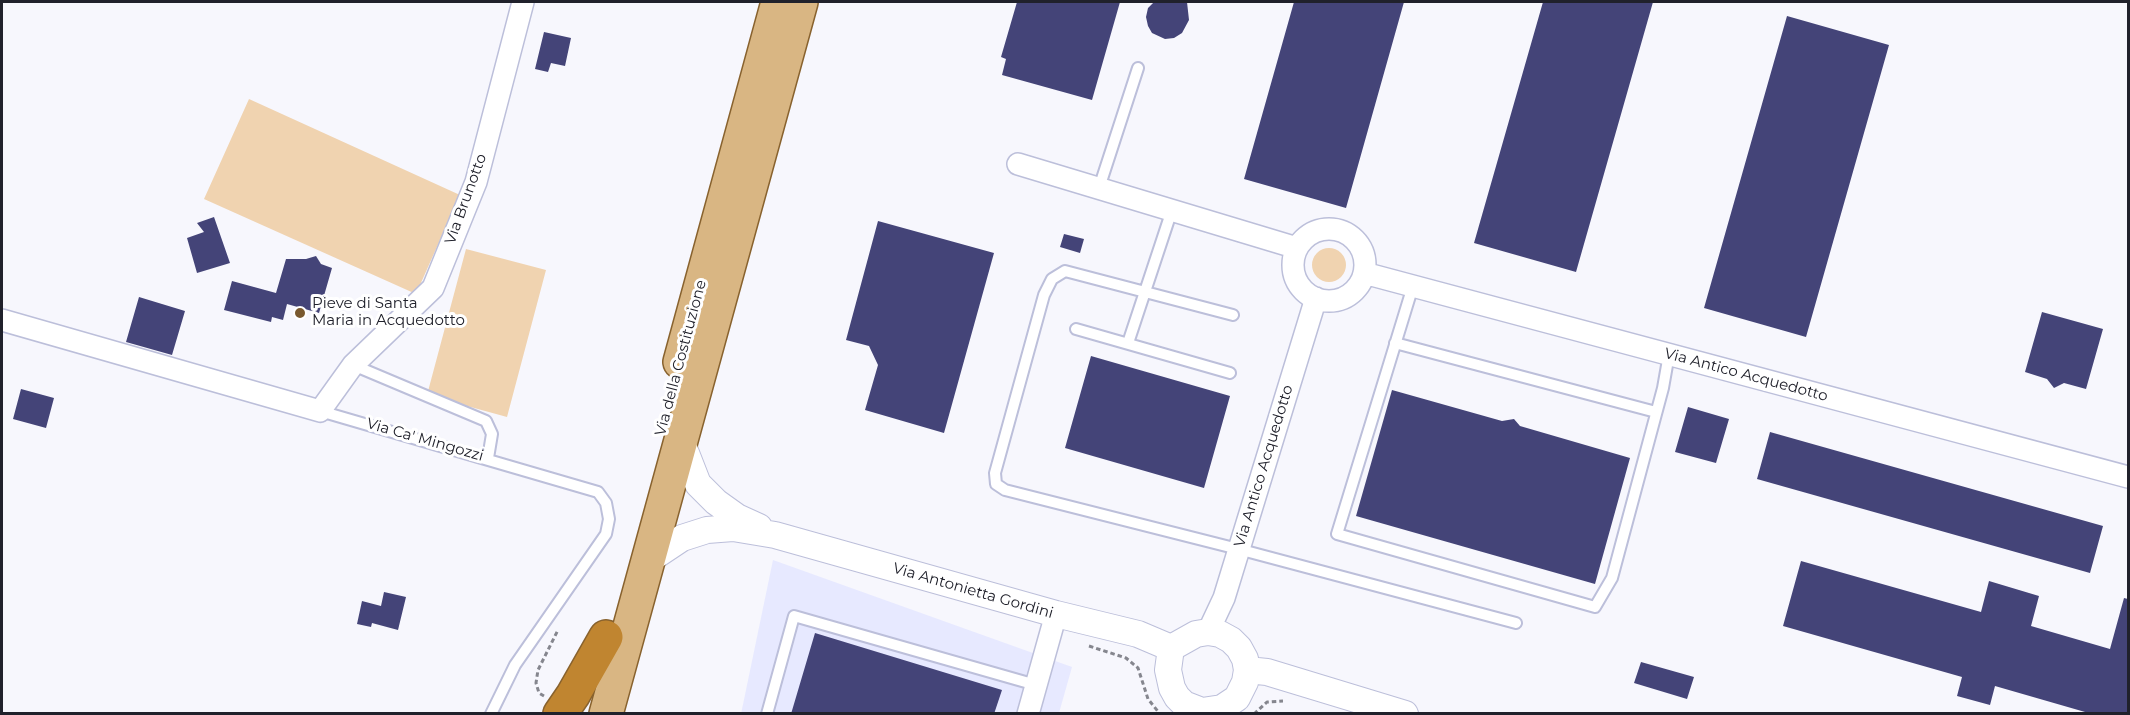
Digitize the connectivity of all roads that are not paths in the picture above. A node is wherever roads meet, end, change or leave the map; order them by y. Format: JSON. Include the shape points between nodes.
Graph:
{"nodes":[{"id":1,"x":523,"y":2,"type":"edge"},
{"id":2,"x":778,"y":2,"type":"edge"},
{"id":3,"x":801,"y":2,"type":"edge"},
{"id":4,"x":1138,"y":68,"type":"dead end"},
{"id":5,"x":1018,"y":164,"type":"dead end"},
{"id":6,"x":1099,"y":188,"type":"junction"},
{"id":7,"x":1172,"y":210,"type":"junction"},
{"id":8,"x":1298,"y":248,"type":"junction"},
{"id":9,"x":1364,"y":273,"type":"junction"},
{"id":10,"x":1413,"y":286,"type":"junction"},
{"id":11,"x":1145,"y":292,"type":"junction"},
{"id":12,"x":1316,"y":298,"type":"junction"},
{"id":13,"x":1233,"y":315,"type":"dead end"},
{"id":14,"x":2,"y":320,"type":"edge"},
{"id":15,"x":1077,"y":328,"type":"dead end"},
{"id":16,"x":1395,"y":343,"type":"junction"},
{"id":17,"x":1128,"y":344,"type":"junction"},
{"id":18,"x":1669,"y":354,"type":"junction"},
{"id":19,"x":352,"y":365,"type":"junction"},
{"id":20,"x":1230,"y":373,"type":"dead end"},
{"id":21,"x":320,"y":411,"type":"junction"},
{"id":22,"x":1656,"y":412,"type":"junction"},
{"id":23,"x":682,"y":443,"type":"junction"},
{"id":24,"x":488,"y":458,"type":"junction"},
{"id":25,"x":2128,"y":477,"type":"edge"},
{"id":26,"x":775,"y":535,"type":"junction"},
{"id":27,"x":1239,"y":549,"type":"junction"},
{"id":28,"x":649,"y":560,"type":"junction"},
{"id":29,"x":1516,"y":623,"type":"dead end"},
{"id":30,"x":1053,"y":624,"type":"junction"},
{"id":31,"x":1208,"y":632,"type":"junction"},
{"id":32,"x":606,"y":637,"type":"junction"},
{"id":33,"x":1171,"y":648,"type":"junction"},
{"id":34,"x":1247,"y":670,"type":"junction"},
{"id":35,"x":1036,"y":685,"type":"junction"},
{"id":36,"x":1222,"y":711,"type":"edge"},
{"id":37,"x":491,"y":714,"type":"edge"},
{"id":38,"x":560,"y":714,"type":"edge"},
{"id":39,"x":585,"y":714,"type":"edge"},
{"id":40,"x":606,"y":714,"type":"edge"},
{"id":41,"x":767,"y":714,"type":"edge"},
{"id":42,"x":1028,"y":714,"type":"edge"},
{"id":43,"x":1405,"y":714,"type":"edge"}],
"edges":[{"from":1,"to":19,"type":"street","name":"Via Brunotto","via":[[476,183],[433,288]]},
{"from":2,"to":32,"type":"main road","name":"Via della Costituzione"},
{"from":3,"to":23,"type":"main road"},
{"from":4,"to":6,"type":"lane"},
{"from":5,"to":6,"type":"street"},
{"from":6,"to":7,"type":"street"},
{"from":7,"to":8,"type":"street"},
{"from":7,"to":11,"type":"lane"},
{"from":8,"to":9,"type":"street","via":[[1314,232],[1325,229],[1347,234],[1362,250]]},
{"from":8,"to":12,"type":"street","via":[[1293,271],[1305,292]]},
{"from":9,"to":10,"type":"street","name":"Via Antico Acquedotto"},
{"from":9,"to":12,"type":"street","via":[[1351,294],[1328,301]]},
{"from":10,"to":16,"type":"lane"},
{"from":10,"to":18,"type":"street","name":"Via Antico Acquedotto"},
{"from":11,"to":13,"type":"lane"},
{"from":11,"to":17,"type":"lane"},
{"from":11,"to":27,"type":"lane","via":[[1065,271],[1052,279],[1044,295],[998,461],[996,484],[1005,490]]},
{"from":12,"to":27,"type":"street","name":"Via Antico Acquedotto"},
{"from":14,"to":21,"type":"street","name":"Via Ca' Mingozzi"},
{"from":15,"to":17,"type":"lane"},
{"from":16,"to":22,"type":"lane"},
{"from":16,"to":22,"type":"lane","via":[[1337,534],[1595,607],[1612,578]]},
{"from":17,"to":20,"type":"lane"},
{"from":18,"to":22,"type":"lane"},
{"from":18,"to":25,"type":"street","name":"Via Antico Acquedotto"},
{"from":19,"to":21,"type":"street","name":"Via Brunotto"},
{"from":19,"to":24,"type":"lane","via":[[486,421],[492,434]]},
{"from":21,"to":24,"type":"lane","name":"Via Ca' Mingozzi"},
{"from":23,"to":26,"type":"street","name":"Via Antonietta Gordini","via":[[698,484],[710,496],[737,517]]},
{"from":23,"to":28,"type":"main road"},
{"from":24,"to":37,"type":"lane","name":"Via Ca' Mingozzi","via":[[598,492],[606,502],[609,519],[606,534],[515,665]]},
{"from":26,"to":28,"type":"street","name":"Via Antonietta Gordini","via":[[733,528],[707,530],[682,538]]},
{"from":26,"to":30,"type":"street","name":"Via Antonietta Gordini"},
{"from":27,"to":29,"type":"lane"},
{"from":27,"to":31,"type":"street","name":"Via Antico Acquedotto","via":[[1224,598]]},
{"from":28,"to":40,"type":"main road"},
{"from":30,"to":33,"type":"street","name":"Via Antonietta Gordini","via":[[1138,634]]},
{"from":30,"to":35,"type":"street"},
{"from":31,"to":33,"type":"street"},
{"from":31,"to":34,"type":"street","via":[[1231,640],[1245,659]]},
{"from":32,"to":38,"type":"highway"},
{"from":32,"to":39,"type":"main road","name":"Via della Costituzione"},
{"from":33,"to":36,"type":"street","via":[[1169,679],[1177,697],[1202,711]]},
{"from":34,"to":36,"type":"street","via":[[1242,690]]},
{"from":34,"to":43,"type":"street","via":[[1267,672]]},
{"from":35,"to":41,"type":"lane","via":[[794,616]]},
{"from":35,"to":42,"type":"street"}]}
